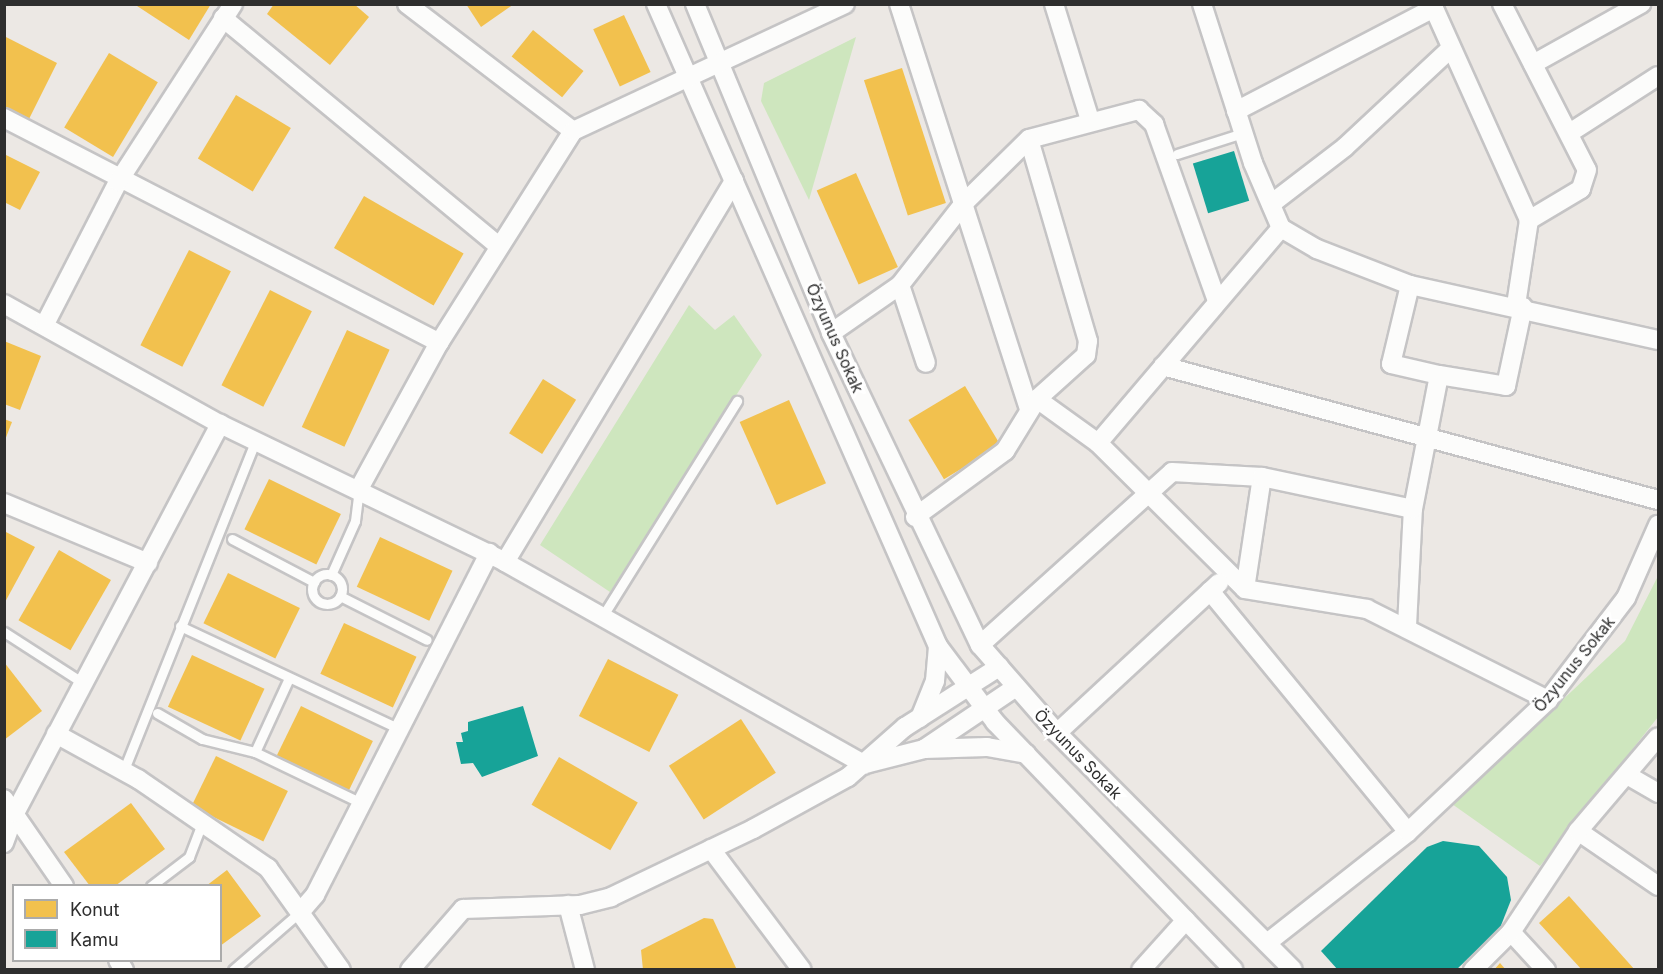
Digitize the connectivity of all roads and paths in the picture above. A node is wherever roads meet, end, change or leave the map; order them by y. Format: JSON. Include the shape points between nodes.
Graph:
{"nodes":[{"id":1,"x":657,"y":4,"type":"edge"},
{"id":2,"x":696,"y":4,"type":"edge"},
{"id":3,"x":845,"y":4,"type":"edge"},
{"id":4,"x":899,"y":4,"type":"edge"},
{"id":5,"x":1054,"y":4,"type":"edge"},
{"id":6,"x":1202,"y":4,"type":"edge"},
{"id":7,"x":1502,"y":4,"type":"edge"},
{"id":8,"x":410,"y":5,"type":"edge"},
{"id":9,"x":1433,"y":6,"type":"edge"},
{"id":10,"x":1636,"y":6,"type":"edge"},
{"id":11,"x":228,"y":11,"type":"edge"},
{"id":12,"x":1452,"y":48,"type":"junction"},
{"id":13,"x":721,"y":64,"type":"junction"},
{"id":14,"x":1533,"y":64,"type":"junction"},
{"id":15,"x":1659,"y":76,"type":"edge"},
{"id":16,"x":688,"y":80,"type":"junction"},
{"id":17,"x":1236,"y":111,"type":"junction"},
{"id":18,"x":4,"y":118,"type":"edge"},
{"id":19,"x":1090,"y":120,"type":"junction"},
{"id":20,"x":573,"y":131,"type":"junction"},
{"id":21,"x":1571,"y":132,"type":"junction"},
{"id":22,"x":1243,"y":133,"type":"junction"},
{"id":23,"x":1029,"y":139,"type":"junction"},
{"id":24,"x":1177,"y":154,"type":"dead end"},
{"id":25,"x":734,"y":181,"type":"junction"},
{"id":26,"x":118,"y":182,"type":"junction"},
{"id":27,"x":964,"y":203,"type":"junction"},
{"id":28,"x":1271,"y":204,"type":"junction"},
{"id":29,"x":1529,"y":220,"type":"junction"},
{"id":30,"x":1281,"y":228,"type":"junction"},
{"id":31,"x":499,"y":246,"type":"junction"},
{"id":32,"x":900,"y":285,"type":"junction"},
{"id":33,"x":1410,"y":285,"type":"junction"},
{"id":34,"x":1216,"y":300,"type":"junction"},
{"id":35,"x":4,"y":304,"type":"edge"},
{"id":36,"x":1520,"y":306,"type":"junction"},
{"id":37,"x":45,"y":324,"type":"junction"},
{"id":38,"x":831,"y":333,"type":"junction"},
{"id":39,"x":1659,"y":340,"type":"edge"},
{"id":40,"x":439,"y":343,"type":"junction"},
{"id":41,"x":927,"y":363,"type":"dead end"},
{"id":42,"x":1163,"y":366,"type":"junction"},
{"id":43,"x":1439,"y":375,"type":"junction"},
{"id":44,"x":737,"y":401,"type":"dead end"},
{"id":45,"x":1033,"y":404,"type":"junction"},
{"id":46,"x":220,"y":424,"type":"junction"},
{"id":47,"x":1427,"y":434,"type":"junction"},
{"id":48,"x":256,"y":440,"type":"junction"},
{"id":49,"x":1098,"y":443,"type":"junction"},
{"id":50,"x":1262,"y":477,"type":"junction"},
{"id":51,"x":360,"y":487,"type":"junction"},
{"id":52,"x":1150,"y":495,"type":"junction"},
{"id":53,"x":1659,"y":500,"type":"edge"},
{"id":54,"x":4,"y":503,"type":"edge"},
{"id":55,"x":1413,"y":509,"type":"junction"},
{"id":56,"x":915,"y":517,"type":"junction"},
{"id":57,"x":1659,"y":525,"type":"edge"},
{"id":58,"x":232,"y":539,"type":"dead end"},
{"id":59,"x":497,"y":557,"type":"junction"},
{"id":60,"x":148,"y":563,"type":"junction"},
{"id":61,"x":331,"y":575,"type":"junction"},
{"id":62,"x":1227,"y":576,"type":"junction"},
{"id":63,"x":314,"y":582,"type":"junction"},
{"id":64,"x":1245,"y":589,"type":"junction"},
{"id":65,"x":1210,"y":591,"type":"junction"},
{"id":66,"x":340,"y":596,"type":"junction"},
{"id":67,"x":602,"y":617,"type":"junction"},
{"id":68,"x":180,"y":626,"type":"junction"},
{"id":69,"x":1407,"y":626,"type":"junction"},
{"id":70,"x":4,"y":632,"type":"edge"},
{"id":71,"x":427,"y":640,"type":"dead end"},
{"id":72,"x":980,"y":645,"type":"junction"},
{"id":73,"x":938,"y":646,"type":"junction"},
{"id":74,"x":999,"y":667,"type":"junction"},
{"id":75,"x":289,"y":678,"type":"junction"},
{"id":76,"x":83,"y":683,"type":"junction"},
{"id":77,"x":1016,"y":687,"type":"junction"},
{"id":78,"x":970,"y":689,"type":"junction"},
{"id":79,"x":1548,"y":700,"type":"junction"},
{"id":80,"x":985,"y":708,"type":"junction"},
{"id":81,"x":157,"y":713,"type":"dead end"},
{"id":82,"x":920,"y":718,"type":"junction"},
{"id":83,"x":400,"y":729,"type":"junction"},
{"id":84,"x":1057,"y":733,"type":"junction"},
{"id":85,"x":56,"y":734,"type":"junction"},
{"id":86,"x":1659,"y":737,"type":"edge"},
{"id":87,"x":924,"y":749,"type":"junction"},
{"id":88,"x":255,"y":752,"type":"junction"},
{"id":89,"x":1026,"y":754,"type":"junction"},
{"id":90,"x":866,"y":764,"type":"junction"},
{"id":91,"x":123,"y":772,"type":"junction"},
{"id":92,"x":1627,"y":776,"type":"junction"},
{"id":93,"x":1659,"y":793,"type":"edge"},
{"id":94,"x":353,"y":799,"type":"dead end"},
{"id":95,"x":10,"y":806,"type":"edge"},
{"id":96,"x":201,"y":825,"type":"junction"},
{"id":97,"x":1578,"y":831,"type":"junction"},
{"id":98,"x":1408,"y":832,"type":"junction"},
{"id":99,"x":4,"y":843,"type":"edge"},
{"id":100,"x":711,"y":849,"type":"junction"},
{"id":101,"x":63,"y":884,"type":"edge"},
{"id":102,"x":152,"y":884,"type":"edge"},
{"id":103,"x":1659,"y":886,"type":"edge"},
{"id":104,"x":568,"y":905,"type":"junction"},
{"id":105,"x":302,"y":910,"type":"junction"},
{"id":106,"x":1186,"y":920,"type":"junction"},
{"id":107,"x":1511,"y":932,"type":"junction"},
{"id":108,"x":1267,"y":943,"type":"junction"},
{"id":109,"x":233,"y":969,"type":"edge"},
{"id":110,"x":341,"y":969,"type":"edge"},
{"id":111,"x":410,"y":969,"type":"edge"},
{"id":112,"x":585,"y":969,"type":"edge"},
{"id":113,"x":802,"y":969,"type":"edge"},
{"id":114,"x":1141,"y":969,"type":"edge"},
{"id":115,"x":1234,"y":969,"type":"edge"},
{"id":116,"x":1293,"y":969,"type":"edge"},
{"id":117,"x":1473,"y":969,"type":"edge"},
{"id":118,"x":1546,"y":969,"type":"edge"}],
"edges":[{"from":1,"to":16,"type":"street"},
{"from":2,"to":13,"type":"street","name":"Özyunus Sokak"},
{"from":3,"to":13,"type":"street"},
{"from":4,"to":27,"type":"street"},
{"from":5,"to":19,"type":"street"},
{"from":6,"to":17,"type":"street"},
{"from":7,"to":14,"type":"street"},
{"from":8,"to":20,"type":"street"},
{"from":9,"to":12,"type":"street"},
{"from":9,"to":17,"type":"street"},
{"from":10,"to":14,"type":"street"},
{"from":11,"to":26,"type":"street"},
{"from":11,"to":31,"type":"street"},
{"from":12,"to":28,"type":"street","via":[[1345,147]]},
{"from":12,"to":29,"type":"street"},
{"from":13,"to":16,"type":"street"},
{"from":13,"to":38,"type":"street","name":"Özyunus Sokak"},
{"from":14,"to":21,"type":"street"},
{"from":15,"to":21,"type":"street"},
{"from":16,"to":20,"type":"street"},
{"from":16,"to":25,"type":"street"},
{"from":17,"to":22,"type":"street"},
{"from":18,"to":26,"type":"street"},
{"from":19,"to":23,"type":"street"},
{"from":19,"to":34,"type":"street","via":[[1139,110],[1154,124]]},
{"from":20,"to":31,"type":"street"},
{"from":21,"to":29,"type":"street","via":[[1587,170],[1581,189]]},
{"from":22,"to":24,"type":"lane"},
{"from":22,"to":28,"type":"street"},
{"from":23,"to":27,"type":"street"},
{"from":23,"to":45,"type":"street","via":[[1088,340],[1086,355]]},
{"from":25,"to":59,"type":"street"},
{"from":25,"to":73,"type":"street"},
{"from":26,"to":37,"type":"street"},
{"from":26,"to":40,"type":"street"},
{"from":27,"to":32,"type":"street"},
{"from":27,"to":45,"type":"street"},
{"from":28,"to":30,"type":"street"},
{"from":29,"to":36,"type":"street"},
{"from":30,"to":33,"type":"street","via":[[1317,249]]},
{"from":30,"to":34,"type":"street"},
{"from":31,"to":40,"type":"street"},
{"from":32,"to":38,"type":"street"},
{"from":32,"to":41,"type":"street"},
{"from":33,"to":36,"type":"street"},
{"from":33,"to":43,"type":"street","via":[[1391,364]]},
{"from":34,"to":42,"type":"street"},
{"from":35,"to":37,"type":"street"},
{"from":36,"to":39,"type":"street"},
{"from":36,"to":43,"type":"street","via":[[1506,386]]},
{"from":37,"to":46,"type":"street"},
{"from":38,"to":56,"type":"street","name":"Özyunus Sokak"},
{"from":40,"to":51,"type":"street"},
{"from":42,"to":47,"type":"street"},
{"from":42,"to":49,"type":"street"},
{"from":43,"to":47,"type":"street"},
{"from":44,"to":67,"type":"lane"},
{"from":45,"to":49,"type":"street"},
{"from":45,"to":56,"type":"street","via":[[1005,451]]},
{"from":46,"to":48,"type":"street"},
{"from":46,"to":60,"type":"street"},
{"from":47,"to":53,"type":"street"},
{"from":47,"to":55,"type":"street"},
{"from":48,"to":51,"type":"street"},
{"from":48,"to":68,"type":"lane"},
{"from":49,"to":52,"type":"street"},
{"from":50,"to":52,"type":"street","via":[[1172,472]]},
{"from":50,"to":55,"type":"street"},
{"from":50,"to":64,"type":"street"},
{"from":51,"to":59,"type":"street"},
{"from":51,"to":61,"type":"lane","via":[[356,521]]},
{"from":52,"to":62,"type":"street"},
{"from":52,"to":72,"type":"street"},
{"from":54,"to":60,"type":"street"},
{"from":55,"to":69,"type":"street"},
{"from":56,"to":72,"type":"street","name":"Özyunus Sokak"},
{"from":57,"to":79,"type":"street","name":"Özyunus Sokak","via":[[1626,598]]},
{"from":58,"to":63,"type":"lane"},
{"from":59,"to":67,"type":"street"},
{"from":59,"to":83,"type":"street"},
{"from":60,"to":76,"type":"street"},
{"from":61,"to":63,"type":"lane"},
{"from":61,"to":66,"type":"lane","via":[[341,586]]},
{"from":62,"to":64,"type":"street"},
{"from":62,"to":65,"type":"street"},
{"from":63,"to":66,"type":"lane","via":[[318,601],[328,604]]},
{"from":64,"to":69,"type":"street","via":[[1367,609]]},
{"from":65,"to":84,"type":"street"},
{"from":65,"to":98,"type":"street"},
{"from":66,"to":71,"type":"lane"},
{"from":67,"to":90,"type":"street"},
{"from":68,"to":75,"type":"lane"},
{"from":68,"to":91,"type":"lane"},
{"from":69,"to":79,"type":"street"},
{"from":70,"to":76,"type":"lane"},
{"from":72,"to":74,"type":"street","name":"Özyunus Sokak"},
{"from":73,"to":78,"type":"street"},
{"from":73,"to":82,"type":"street","via":[[935,681]]},
{"from":74,"to":77,"type":"street","name":"Özyunus Sokak"},
{"from":74,"to":78,"type":"street"},
{"from":75,"to":83,"type":"lane"},
{"from":75,"to":88,"type":"lane"},
{"from":76,"to":85,"type":"street"},
{"from":77,"to":80,"type":"street"},
{"from":77,"to":84,"type":"street","name":"Özyunus Sokak"},
{"from":78,"to":80,"type":"street"},
{"from":78,"to":82,"type":"street"},
{"from":79,"to":98,"type":"street","name":"Özyunus Sokak"},
{"from":80,"to":87,"type":"street"},
{"from":80,"to":89,"type":"street"},
{"from":81,"to":88,"type":"lane","via":[[202,739]]},
{"from":82,"to":90,"type":"street"},
{"from":83,"to":105,"type":"street","via":[[315,895]]},
{"from":84,"to":108,"type":"street","name":"Özyunus Sokak"},
{"from":85,"to":91,"type":"street"},
{"from":85,"to":95,"type":"street"},
{"from":86,"to":92,"type":"street"},
{"from":87,"to":89,"type":"street","via":[[987,747]]},
{"from":87,"to":90,"type":"street"},
{"from":88,"to":94,"type":"lane"},
{"from":89,"to":106,"type":"street"},
{"from":90,"to":100,"type":"street"},
{"from":91,"to":96,"type":"street"},
{"from":92,"to":93,"type":"street"},
{"from":92,"to":97,"type":"street"},
{"from":95,"to":99,"type":"street"},
{"from":95,"to":101,"type":"street"},
{"from":96,"to":102,"type":"lane","via":[[189,857]]},
{"from":96,"to":105,"type":"street","via":[[268,868]]},
{"from":97,"to":103,"type":"street"},
{"from":97,"to":107,"type":"street"},
{"from":98,"to":108,"type":"street","name":"Özyunus Sokak"},
{"from":100,"to":104,"type":"street","via":[[611,897]]},
{"from":100,"to":113,"type":"street"},
{"from":104,"to":111,"type":"street","via":[[463,909]]},
{"from":104,"to":112,"type":"street"},
{"from":105,"to":109,"type":"lane"},
{"from":105,"to":110,"type":"street"},
{"from":106,"to":114,"type":"street"},
{"from":106,"to":115,"type":"street"},
{"from":107,"to":117,"type":"street"},
{"from":107,"to":118,"type":"street"},
{"from":108,"to":116,"type":"street"}]}
